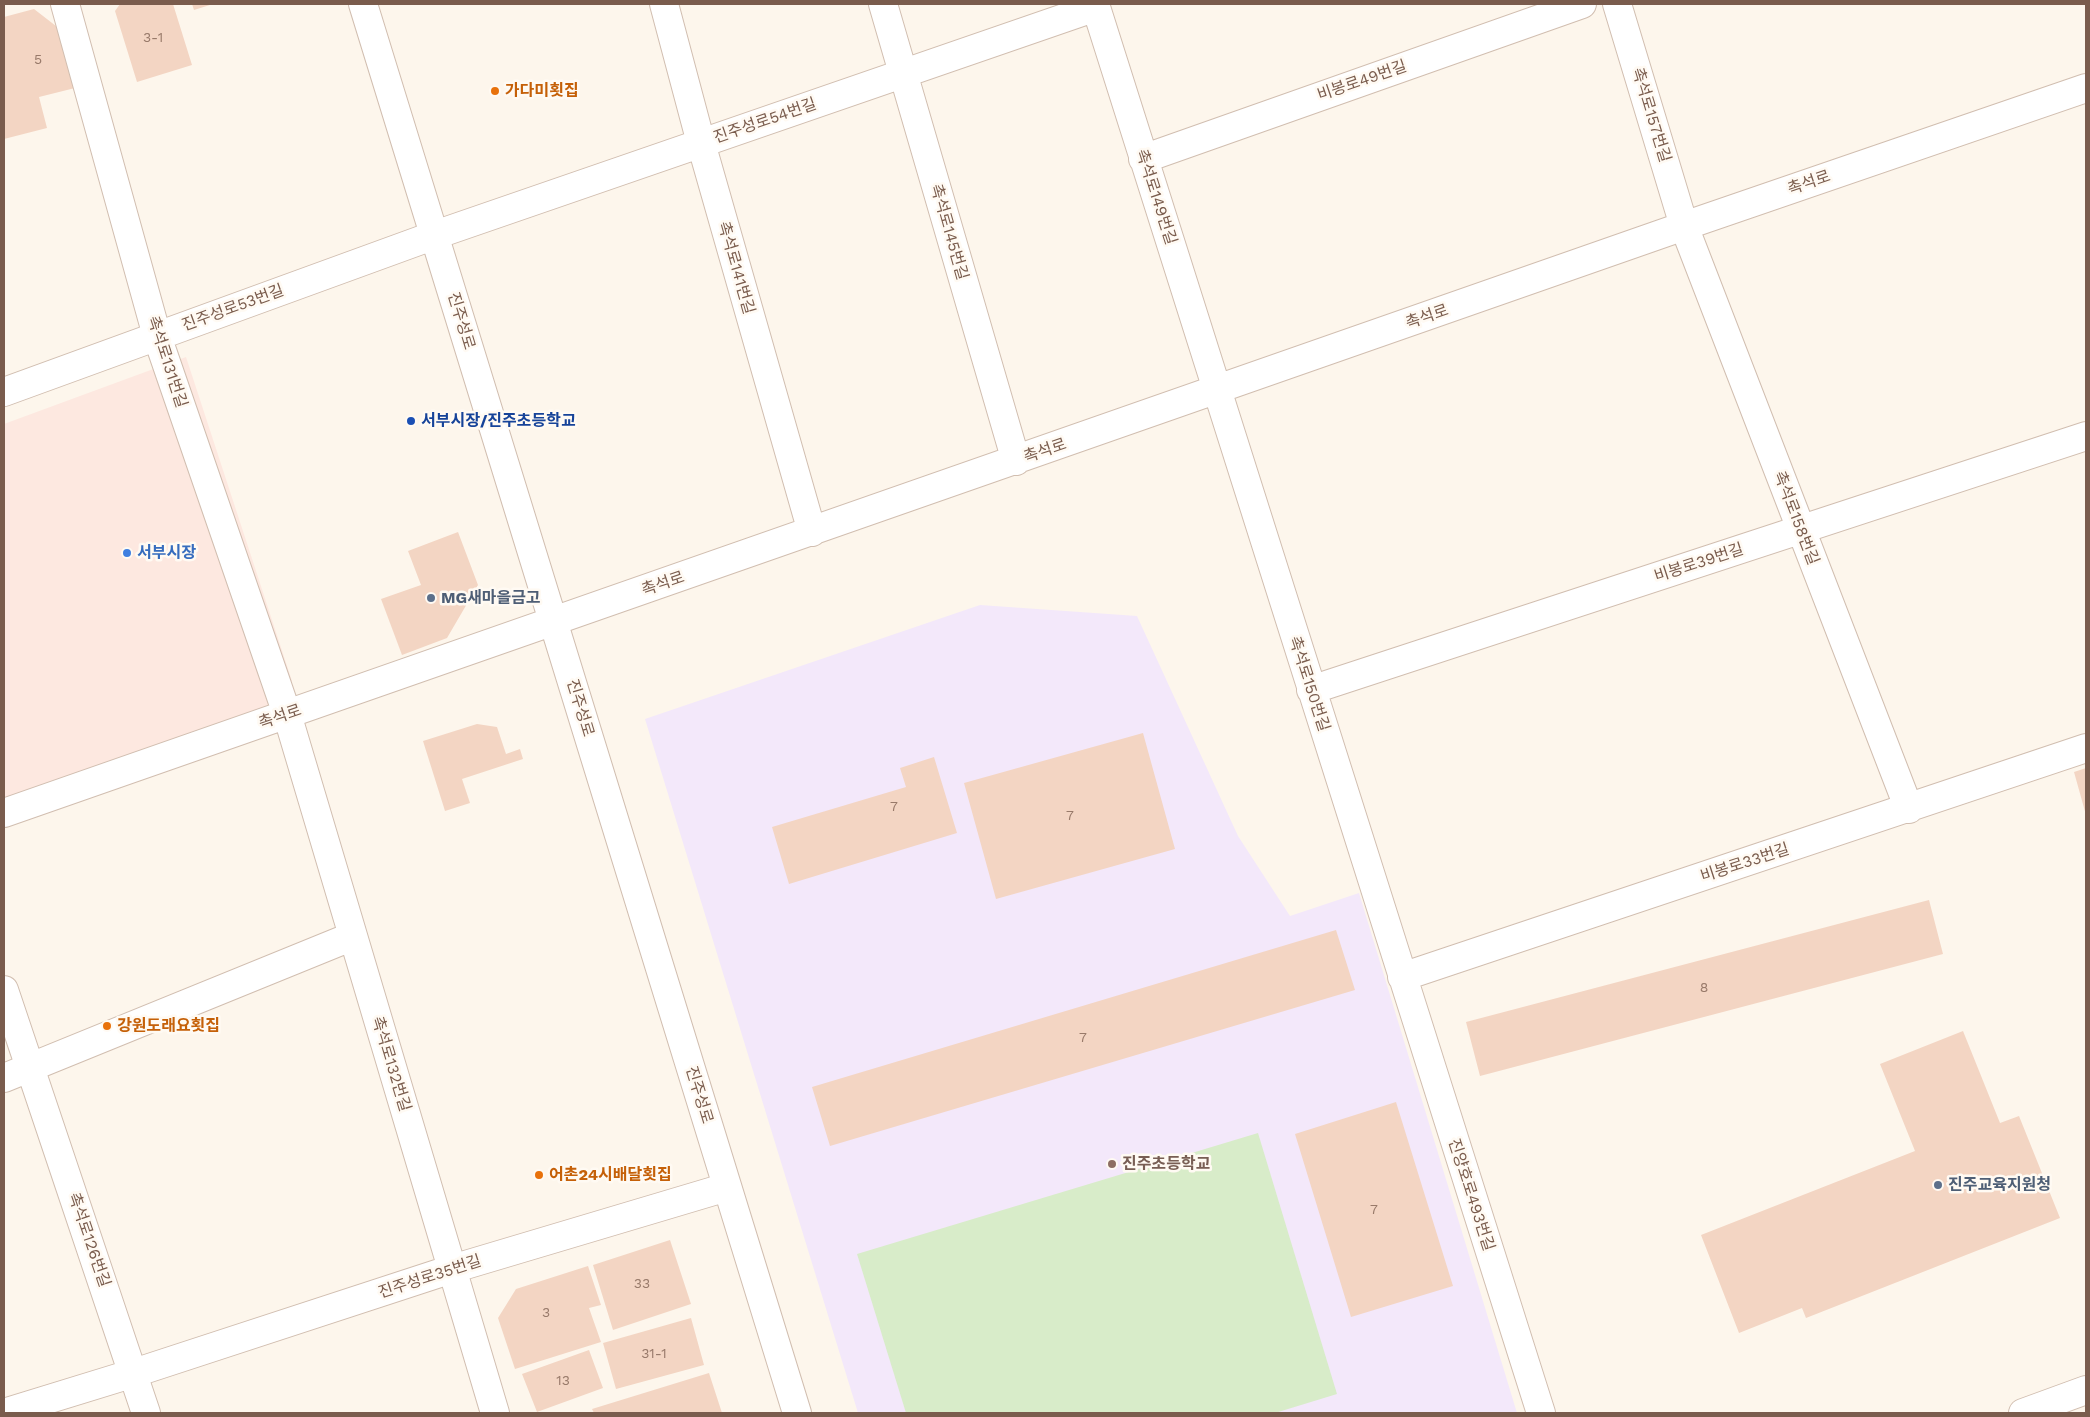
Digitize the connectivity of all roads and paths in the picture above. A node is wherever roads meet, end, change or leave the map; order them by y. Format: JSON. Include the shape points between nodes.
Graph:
{"nodes":[{"id":1,"x":65,"y":4,"type":"edge"},
{"id":2,"x":363,"y":4,"type":"edge"},
{"id":3,"x":664,"y":4,"type":"edge"},
{"id":4,"x":883,"y":4,"type":"edge"},
{"id":5,"x":1582,"y":4,"type":"edge"},
{"id":6,"x":1617,"y":4,"type":"edge"},
{"id":7,"x":1095,"y":5,"type":"edge"},
{"id":8,"x":903,"y":73,"type":"junction"},
{"id":9,"x":2086,"y":88,"type":"edge"},
{"id":10,"x":701,"y":143,"type":"junction"},
{"id":11,"x":1144,"y":159,"type":"junction"},
{"id":12,"x":1684,"y":226,"type":"junction"},
{"id":13,"x":435,"y":235,"type":"junction"},
{"id":14,"x":157,"y":336,"type":"junction"},
{"id":15,"x":1217,"y":390,"type":"junction"},
{"id":16,"x":4,"y":392,"type":"edge"},
{"id":17,"x":2086,"y":436,"type":"edge"},
{"id":18,"x":1016,"y":461,"type":"junction"},
{"id":19,"x":1800,"y":529,"type":"junction"},
{"id":20,"x":812,"y":532,"type":"junction"},
{"id":21,"x":554,"y":622,"type":"junction"},
{"id":22,"x":1311,"y":690,"type":"junction"},
{"id":23,"x":287,"y":714,"type":"junction"},
{"id":24,"x":2086,"y":748,"type":"edge"},
{"id":25,"x":1908,"y":809,"type":"junction"},
{"id":26,"x":4,"y":813,"type":"edge"},
{"id":27,"x":353,"y":936,"type":"junction"},
{"id":28,"x":1402,"y":977,"type":"junction"},
{"id":29,"x":4,"y":990,"type":"edge"},
{"id":30,"x":30,"y":1067,"type":"junction"},
{"id":31,"x":4,"y":1078,"type":"edge"},
{"id":32,"x":727,"y":1187,"type":"junction"},
{"id":33,"x":452,"y":1269,"type":"junction"},
{"id":34,"x":134,"y":1374,"type":"junction"},
{"id":35,"x":2086,"y":1390,"type":"edge"},
{"id":36,"x":4,"y":1413,"type":"edge"},
{"id":37,"x":146,"y":1413,"type":"edge"},
{"id":38,"x":495,"y":1413,"type":"edge"},
{"id":39,"x":797,"y":1413,"type":"edge"},
{"id":40,"x":1541,"y":1413,"type":"edge"},
{"id":41,"x":2022,"y":1413,"type":"edge"}],
"edges":[{"from":1,"to":14,"type":"street","name":"촉석로131번길"},
{"from":2,"to":13,"type":"street","name":"진주성로"},
{"from":3,"to":10,"type":"street","name":"촉석로141번길"},
{"from":4,"to":8,"type":"street","name":"촉석로145번길"},
{"from":5,"to":11,"type":"street","name":"비봉로49번길"},
{"from":6,"to":12,"type":"street","name":"촉석로157번길"},
{"from":7,"to":8,"type":"street","name":"진주성로54번길"},
{"from":7,"to":11,"type":"street","name":"촉석로149번길"},
{"from":8,"to":10,"type":"street","name":"진주성로54번길"},
{"from":8,"to":18,"type":"street","name":"촉석로145번길"},
{"from":9,"to":12,"type":"street","name":"촉석로"},
{"from":10,"to":13,"type":"street","name":"진주성로54번길"},
{"from":10,"to":20,"type":"street","name":"촉석로141번길"},
{"from":11,"to":15,"type":"street","name":"촉석로149번길"},
{"from":12,"to":15,"type":"street","name":"촉석로"},
{"from":12,"to":19,"type":"street","name":"촉석로158번길"},
{"from":13,"to":14,"type":"street","name":"진주성로53번길"},
{"from":13,"to":21,"type":"street","name":"진주성로"},
{"from":14,"to":16,"type":"street","name":"진주성로53번길"},
{"from":14,"to":23,"type":"street","name":"촉석로131번길"},
{"from":15,"to":18,"type":"street","name":"촉석로"},
{"from":15,"to":22,"type":"street","name":"촉석로150번길"},
{"from":17,"to":19,"type":"street","name":"비봉로39번길"},
{"from":18,"to":20,"type":"street","name":"촉석로"},
{"from":19,"to":22,"type":"street","name":"비봉로39번길"},
{"from":19,"to":25,"type":"street","name":"촉석로158번길"},
{"from":20,"to":21,"type":"street","name":"촉석로"},
{"from":21,"to":23,"type":"street","name":"촉석로"},
{"from":21,"to":32,"type":"street","name":"진주성로"},
{"from":22,"to":28,"type":"street","name":"촉석로150번길"},
{"from":23,"to":26,"type":"street","name":"촉석로"},
{"from":23,"to":27,"type":"street","name":"촉석로132번길"},
{"from":24,"to":25,"type":"street","name":"비봉로33번길"},
{"from":25,"to":28,"type":"street","name":"비봉로33번길"},
{"from":27,"to":30,"type":"street"},
{"from":27,"to":33,"type":"street","name":"촉석로132번길"},
{"from":28,"to":40,"type":"street","name":"진양호로493번길"},
{"from":29,"to":30,"type":"street","name":"촉석로126번길"},
{"from":30,"to":31,"type":"street"},
{"from":30,"to":34,"type":"street","name":"촉석로126번길"},
{"from":32,"to":33,"type":"street","name":"진주성로35번길"},
{"from":32,"to":39,"type":"street","name":"진주성로"},
{"from":33,"to":34,"type":"street","name":"진주성로35번길"},
{"from":33,"to":38,"type":"street","name":"촉석로132번길"},
{"from":34,"to":36,"type":"street","name":"진주성로35번길"},
{"from":34,"to":37,"type":"street","name":"촉석로126번길"},
{"from":35,"to":41,"type":"street"}]}
